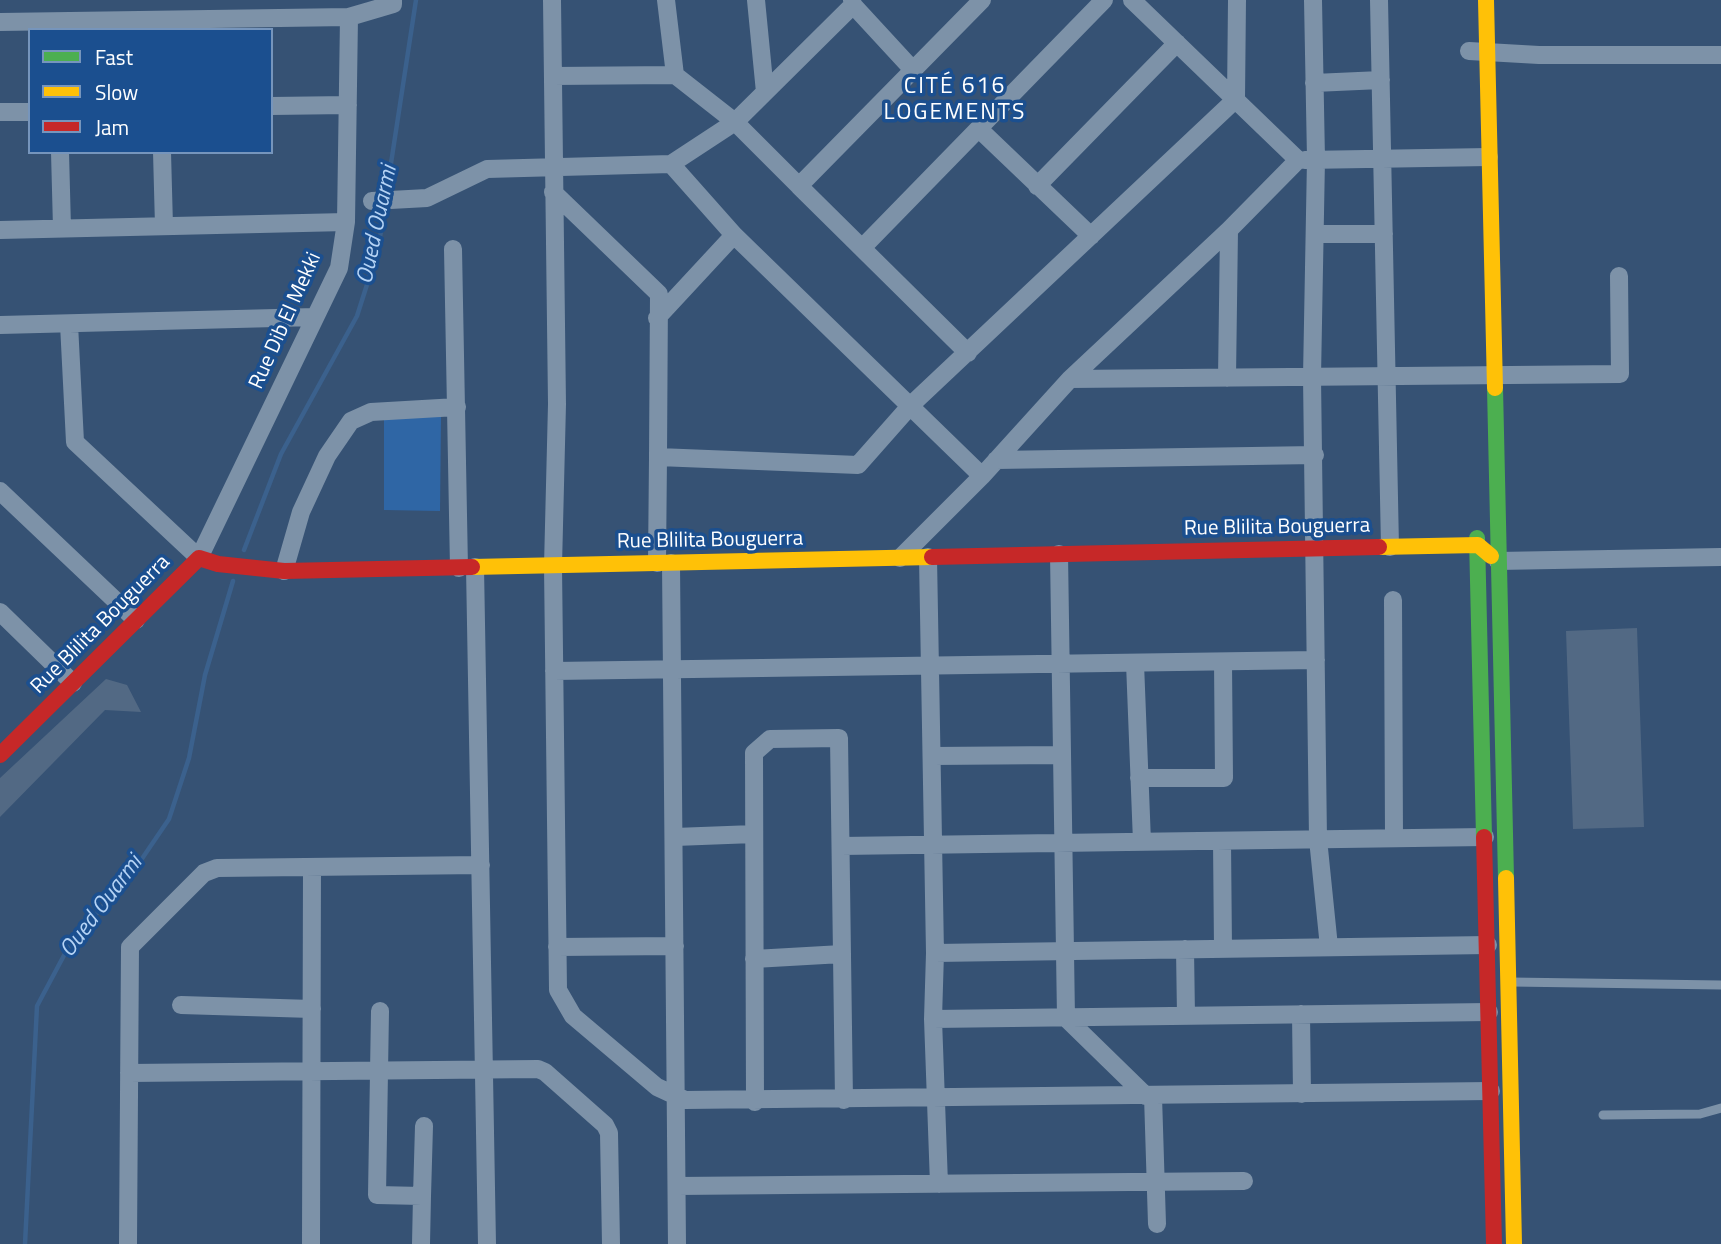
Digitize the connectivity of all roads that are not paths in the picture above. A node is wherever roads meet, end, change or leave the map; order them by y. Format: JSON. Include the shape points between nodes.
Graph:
{"nodes":[{"id":1,"x":393,"y":0,"type":"edge"},
{"id":2,"x":552,"y":0,"type":"edge"},
{"id":3,"x":666,"y":0,"type":"edge"},
{"id":4,"x":756,"y":0,"type":"edge"},
{"id":5,"x":982,"y":0,"type":"edge"},
{"id":6,"x":1104,"y":0,"type":"edge"},
{"id":7,"x":1132,"y":0,"type":"edge"},
{"id":8,"x":1237,"y":0,"type":"edge"},
{"id":9,"x":1313,"y":0,"type":"edge"},
{"id":10,"x":1379,"y":0,"type":"edge"},
{"id":11,"x":1486,"y":0,"type":"edge"},
{"id":12,"x":852,"y":3,"type":"edge"},
{"id":13,"x":349,"y":17,"type":"junction"},
{"id":14,"x":0,"y":22,"type":"edge"},
{"id":15,"x":57,"y":25,"type":"edge"},
{"id":16,"x":159,"y":25,"type":"edge"},
{"id":17,"x":1177,"y":43,"type":"junction"},
{"id":18,"x":1474,"y":51,"type":"junction"},
{"id":19,"x":1721,"y":55,"type":"edge"},
{"id":20,"x":914,"y":70,"type":"junction"},
{"id":21,"x":675,"y":75,"type":"junction"},
{"id":22,"x":553,"y":76,"type":"junction"},
{"id":23,"x":1381,"y":80,"type":"junction"},
{"id":24,"x":1314,"y":83,"type":"junction"},
{"id":25,"x":765,"y":92,"type":"junction"},
{"id":26,"x":1236,"y":99,"type":"junction"},
{"id":27,"x":348,"y":104,"type":"junction"},
{"id":28,"x":273,"y":106,"type":"edge"},
{"id":29,"x":0,"y":112,"type":"edge"},
{"id":30,"x":28,"y":112,"type":"edge"},
{"id":31,"x":735,"y":122,"type":"junction"},
{"id":32,"x":979,"y":129,"type":"junction"},
{"id":33,"x":60,"y":154,"type":"edge"},
{"id":34,"x":162,"y":154,"type":"edge"},
{"id":35,"x":1383,"y":157,"type":"junction"},
{"id":36,"x":1476,"y":157,"type":"junction"},
{"id":37,"x":1316,"y":159,"type":"junction"},
{"id":38,"x":1298,"y":160,"type":"junction"},
{"id":39,"x":671,"y":164,"type":"junction"},
{"id":40,"x":554,"y":167,"type":"junction"},
{"id":41,"x":799,"y":186,"type":"junction"},
{"id":42,"x":1037,"y":186,"type":"junction"},
{"id":43,"x":553,"y":192,"type":"junction"},
{"id":44,"x":372,"y":201,"type":"dead end"},
{"id":45,"x":346,"y":222,"type":"junction"},
{"id":46,"x":164,"y":226,"type":"junction"},
{"id":47,"x":62,"y":228,"type":"junction"},
{"id":48,"x":0,"y":230,"type":"edge"},
{"id":49,"x":1229,"y":230,"type":"junction"},
{"id":50,"x":1316,"y":234,"type":"junction"},
{"id":51,"x":1384,"y":234,"type":"junction"},
{"id":52,"x":734,"y":235,"type":"junction"},
{"id":53,"x":1091,"y":236,"type":"junction"},
{"id":54,"x":862,"y":248,"type":"junction"},
{"id":55,"x":453,"y":249,"type":"dead end"},
{"id":56,"x":1619,"y":276,"type":"dead end"},
{"id":57,"x":664,"y":300,"type":"junction"},
{"id":58,"x":315,"y":317,"type":"junction"},
{"id":59,"x":69,"y":324,"type":"junction"},
{"id":60,"x":0,"y":326,"type":"edge"},
{"id":61,"x":968,"y":353,"type":"junction"},
{"id":62,"x":1493,"y":376,"type":"junction"},
{"id":63,"x":1312,"y":377,"type":"junction"},
{"id":64,"x":1386,"y":377,"type":"junction"},
{"id":65,"x":1227,"y":378,"type":"junction"},
{"id":66,"x":1070,"y":379,"type":"junction"},
{"id":67,"x":911,"y":405,"type":"junction"},
{"id":68,"x":457,"y":407,"type":"junction"},
{"id":69,"x":1315,"y":455,"type":"junction"},
{"id":70,"x":658,"y":457,"type":"junction"},
{"id":71,"x":996,"y":460,"type":"junction"},
{"id":72,"x":982,"y":476,"type":"junction"},
{"id":73,"x":0,"y":491,"type":"edge"},
{"id":74,"x":1477,"y":519,"type":"dead end"},
{"id":75,"x":1478,"y":545,"type":"junction"},
{"id":76,"x":1390,"y":547,"type":"junction"},
{"id":77,"x":1316,"y":548,"type":"junction"},
{"id":78,"x":1059,"y":554,"type":"junction"},
{"id":79,"x":929,"y":557,"type":"junction"},
{"id":80,"x":1721,"y":557,"type":"edge"},
{"id":81,"x":199,"y":558,"type":"junction"},
{"id":82,"x":900,"y":558,"type":"junction"},
{"id":83,"x":1498,"y":561,"type":"junction"},
{"id":84,"x":664,"y":563,"type":"junction"},
{"id":85,"x":553,"y":566,"type":"junction"},
{"id":86,"x":467,"y":568,"type":"junction"},
{"id":87,"x":284,"y":571,"type":"junction"},
{"id":88,"x":1392,"y":600,"type":"dead end"},
{"id":89,"x":0,"y":612,"type":"edge"},
{"id":90,"x":136,"y":621,"type":"junction"},
{"id":91,"x":1316,"y":660,"type":"junction"},
{"id":92,"x":1223,"y":662,"type":"junction"},
{"id":93,"x":1135,"y":663,"type":"junction"},
{"id":94,"x":1061,"y":664,"type":"junction"},
{"id":95,"x":931,"y":666,"type":"junction"},
{"id":96,"x":674,"y":669,"type":"junction"},
{"id":97,"x":554,"y":671,"type":"junction"},
{"id":98,"x":73,"y":683,"type":"junction"},
{"id":99,"x":2,"y":749,"type":"edge"},
{"id":100,"x":1062,"y":755,"type":"junction"},
{"id":101,"x":932,"y":756,"type":"junction"},
{"id":102,"x":1139,"y":778,"type":"junction"},
{"id":103,"x":754,"y":834,"type":"junction"},
{"id":104,"x":675,"y":837,"type":"junction"},
{"id":105,"x":1485,"y":837,"type":"junction"},
{"id":106,"x":1394,"y":838,"type":"junction"},
{"id":107,"x":1318,"y":839,"type":"junction"},
{"id":108,"x":1222,"y":841,"type":"junction"},
{"id":109,"x":1142,"y":842,"type":"junction"},
{"id":110,"x":1064,"y":843,"type":"junction"},
{"id":111,"x":933,"y":845,"type":"junction"},
{"id":112,"x":841,"y":846,"type":"junction"},
{"id":113,"x":481,"y":865,"type":"junction"},
{"id":114,"x":312,"y":867,"type":"junction"},
{"id":115,"x":1488,"y":945,"type":"junction"},
{"id":116,"x":675,"y":946,"type":"junction"},
{"id":117,"x":557,"y":947,"type":"junction"},
{"id":118,"x":1329,"y":947,"type":"junction"},
{"id":119,"x":1185,"y":949,"type":"junction"},
{"id":120,"x":1223,"y":949,"type":"junction"},
{"id":121,"x":1065,"y":951,"type":"junction"},
{"id":122,"x":935,"y":953,"type":"junction"},
{"id":123,"x":842,"y":954,"type":"junction"},
{"id":124,"x":754,"y":959,"type":"junction"},
{"id":125,"x":1510,"y":982,"type":"junction"},
{"id":126,"x":1721,"y":985,"type":"edge"},
{"id":127,"x":181,"y":1005,"type":"dead end"},
{"id":128,"x":312,"y":1009,"type":"junction"},
{"id":129,"x":380,"y":1011,"type":"dead end"},
{"id":130,"x":1489,"y":1012,"type":"junction"},
{"id":131,"x":1301,"y":1014,"type":"junction"},
{"id":132,"x":1186,"y":1016,"type":"junction"},
{"id":133,"x":1066,"y":1018,"type":"junction"},
{"id":134,"x":933,"y":1019,"type":"junction"},
{"id":135,"x":484,"y":1068,"type":"junction"},
{"id":136,"x":379,"y":1069,"type":"junction"},
{"id":137,"x":311,"y":1070,"type":"junction"},
{"id":138,"x":130,"y":1073,"type":"junction"},
{"id":139,"x":1491,"y":1091,"type":"junction"},
{"id":140,"x":1302,"y":1094,"type":"junction"},
{"id":141,"x":675,"y":1096,"type":"junction"},
{"id":142,"x":1149,"y":1096,"type":"junction"},
{"id":143,"x":934,"y":1099,"type":"junction"},
{"id":144,"x":844,"y":1101,"type":"junction"},
{"id":145,"x":755,"y":1102,"type":"junction"},
{"id":146,"x":1721,"y":1108,"type":"edge"},
{"id":147,"x":1603,"y":1115,"type":"dead end"},
{"id":148,"x":424,"y":1126,"type":"dead end"},
{"id":149,"x":1244,"y":1181,"type":"dead end"},
{"id":150,"x":1156,"y":1182,"type":"junction"},
{"id":151,"x":939,"y":1184,"type":"junction"},
{"id":152,"x":677,"y":1186,"type":"junction"},
{"id":153,"x":422,"y":1196,"type":"junction"},
{"id":154,"x":1157,"y":1224,"type":"dead end"},
{"id":155,"x":128,"y":1244,"type":"edge"},
{"id":156,"x":312,"y":1244,"type":"edge"},
{"id":157,"x":421,"y":1244,"type":"edge"},
{"id":158,"x":487,"y":1244,"type":"edge"},
{"id":159,"x":611,"y":1244,"type":"edge"},
{"id":160,"x":677,"y":1244,"type":"edge"},
{"id":161,"x":1494,"y":1244,"type":"edge"},
{"id":162,"x":1514,"y":1244,"type":"edge"}],
"edges":[{"from":1,"to":13,"type":"street","via":[[393,4]]},
{"from":2,"to":22,"type":"street"},
{"from":3,"to":21,"type":"street"},
{"from":4,"to":25,"type":"street"},
{"from":5,"to":20,"type":"street"},
{"from":6,"to":32,"type":"street"},
{"from":7,"to":17,"type":"street"},
{"from":8,"to":26,"type":"street"},
{"from":9,"to":24,"type":"street"},
{"from":10,"to":23,"type":"street"},
{"from":11,"to":18,"type":"main road"},
{"from":12,"to":20,"type":"street"},
{"from":12,"to":25,"type":"street"},
{"from":13,"to":16,"type":"street"},
{"from":13,"to":27,"type":"street"},
{"from":14,"to":15,"type":"street"},
{"from":15,"to":16,"type":"street"},
{"from":17,"to":26,"type":"street"},
{"from":17,"to":42,"type":"street"},
{"from":18,"to":19,"type":"street"},
{"from":18,"to":36,"type":"main road"},
{"from":20,"to":41,"type":"street"},
{"from":21,"to":22,"type":"street"},
{"from":21,"to":31,"type":"street"},
{"from":22,"to":40,"type":"street"},
{"from":23,"to":24,"type":"street"},
{"from":23,"to":35,"type":"street"},
{"from":24,"to":37,"type":"street"},
{"from":25,"to":31,"type":"street"},
{"from":26,"to":38,"type":"street"},
{"from":26,"to":53,"type":"street"},
{"from":27,"to":28,"type":"street"},
{"from":27,"to":45,"type":"street"},
{"from":29,"to":30,"type":"street"},
{"from":31,"to":39,"type":"street"},
{"from":31,"to":41,"type":"street"},
{"from":32,"to":42,"type":"street"},
{"from":32,"to":54,"type":"street"},
{"from":33,"to":47,"type":"street"},
{"from":34,"to":46,"type":"street"},
{"from":35,"to":36,"type":"street"},
{"from":35,"to":37,"type":"street"},
{"from":35,"to":51,"type":"street"},
{"from":36,"to":62,"type":"main road"},
{"from":37,"to":38,"type":"street"},
{"from":37,"to":50,"type":"street"},
{"from":38,"to":49,"type":"street"},
{"from":39,"to":40,"type":"street"},
{"from":39,"to":52,"type":"street"},
{"from":40,"to":43,"type":"street"},
{"from":40,"to":44,"type":"street","via":[[488,169],[427,198]]},
{"from":41,"to":54,"type":"street"},
{"from":42,"to":53,"type":"street"},
{"from":43,"to":57,"type":"street"},
{"from":43,"to":85,"type":"street","via":[[557,404]]},
{"from":45,"to":46,"type":"street","name":"Rue Dib El Mekki"},
{"from":45,"to":58,"type":"street","name":"Rue Dib El Mekki","via":[[339,268]]},
{"from":46,"to":47,"type":"street","name":"Rue Dib El Mekki"},
{"from":47,"to":48,"type":"street","name":"Rue Dib El Mekki"},
{"from":49,"to":65,"type":"street"},
{"from":49,"to":66,"type":"street"},
{"from":50,"to":51,"type":"street"},
{"from":50,"to":63,"type":"street"},
{"from":51,"to":64,"type":"street"},
{"from":52,"to":57,"type":"street"},
{"from":52,"to":67,"type":"street"},
{"from":53,"to":61,"type":"street"},
{"from":54,"to":61,"type":"street"},
{"from":55,"to":68,"type":"street"},
{"from":56,"to":62,"type":"street","via":[[1620,374]]},
{"from":57,"to":70,"type":"street","via":[[657,318]]},
{"from":58,"to":59,"type":"street"},
{"from":58,"to":81,"type":"street","name":"Rue Dib El Mekki"},
{"from":59,"to":60,"type":"street"},
{"from":59,"to":81,"type":"street","via":[[75,442]]},
{"from":61,"to":67,"type":"street"},
{"from":62,"to":64,"type":"street"},
{"from":62,"to":83,"type":"main road"},
{"from":63,"to":64,"type":"street"},
{"from":63,"to":65,"type":"street"},
{"from":63,"to":69,"type":"street"},
{"from":64,"to":76,"type":"street"},
{"from":65,"to":66,"type":"street"},
{"from":66,"to":71,"type":"street"},
{"from":67,"to":70,"type":"street","via":[[858,465]]},
{"from":67,"to":72,"type":"street"},
{"from":68,"to":86,"type":"street"},
{"from":68,"to":87,"type":"street","via":[[372,412],[351,421],[327,456],[302,512]]},
{"from":69,"to":71,"type":"street"},
{"from":69,"to":77,"type":"street"},
{"from":70,"to":84,"type":"street"},
{"from":71,"to":72,"type":"street"},
{"from":72,"to":82,"type":"street"},
{"from":73,"to":90,"type":"street"},
{"from":74,"to":75,"type":"main road"},
{"from":75,"to":76,"type":"main road","name":"Rue Blilita Bouguerra"},
{"from":75,"to":83,"type":"main road"},
{"from":75,"to":105,"type":"main road"},
{"from":76,"to":77,"type":"main road","name":"Rue Blilita Bouguerra"},
{"from":77,"to":78,"type":"main road","name":"Rue Blilita Bouguerra"},
{"from":77,"to":91,"type":"street"},
{"from":78,"to":79,"type":"main road","name":"Rue Blilita Bouguerra"},
{"from":78,"to":94,"type":"street"},
{"from":79,"to":82,"type":"main road","name":"Rue Blilita Bouguerra"},
{"from":79,"to":95,"type":"street"},
{"from":80,"to":83,"type":"street"},
{"from":81,"to":87,"type":"main road","name":"Rue Blilita Bouguerra"},
{"from":81,"to":90,"type":"main road","name":"Rue Blilita Bouguerra"},
{"from":82,"to":84,"type":"main road","name":"Rue Blilita Bouguerra"},
{"from":83,"to":125,"type":"main road"},
{"from":84,"to":85,"type":"main road","name":"Rue Blilita Bouguerra"},
{"from":84,"to":96,"type":"street"},
{"from":85,"to":86,"type":"main road","name":"Rue Blilita Bouguerra"},
{"from":85,"to":97,"type":"street"},
{"from":86,"to":87,"type":"main road","name":"Rue Blilita Bouguerra"},
{"from":86,"to":113,"type":"street"},
{"from":88,"to":106,"type":"street"},
{"from":89,"to":98,"type":"street"},
{"from":90,"to":98,"type":"main road","name":"Rue Blilita Bouguerra"},
{"from":91,"to":92,"type":"street"},
{"from":91,"to":107,"type":"street"},
{"from":92,"to":93,"type":"street"},
{"from":92,"to":102,"type":"street","via":[[1224,778]]},
{"from":93,"to":94,"type":"street"},
{"from":93,"to":102,"type":"street"},
{"from":94,"to":95,"type":"street"},
{"from":94,"to":100,"type":"street"},
{"from":95,"to":96,"type":"street"},
{"from":95,"to":101,"type":"street"},
{"from":96,"to":97,"type":"street"},
{"from":96,"to":104,"type":"street"},
{"from":97,"to":117,"type":"street"},
{"from":98,"to":99,"type":"main road","name":"Rue Blilita Bouguerra"},
{"from":100,"to":101,"type":"street"},
{"from":100,"to":110,"type":"street"},
{"from":101,"to":111,"type":"street"},
{"from":102,"to":109,"type":"street"},
{"from":103,"to":104,"type":"street"},
{"from":103,"to":112,"type":"street","via":[[754,753],[771,739],[839,738]]},
{"from":103,"to":124,"type":"street"},
{"from":104,"to":116,"type":"street"},
{"from":105,"to":106,"type":"street"},
{"from":105,"to":115,"type":"main road"},
{"from":106,"to":107,"type":"street"},
{"from":107,"to":108,"type":"street"},
{"from":107,"to":118,"type":"street"},
{"from":108,"to":109,"type":"street"},
{"from":108,"to":120,"type":"street"},
{"from":109,"to":110,"type":"street"},
{"from":110,"to":111,"type":"street"},
{"from":110,"to":121,"type":"street"},
{"from":111,"to":112,"type":"street"},
{"from":111,"to":122,"type":"street"},
{"from":112,"to":123,"type":"street"},
{"from":113,"to":114,"type":"street"},
{"from":113,"to":135,"type":"street"},
{"from":114,"to":128,"type":"street"},
{"from":114,"to":138,"type":"street","via":[[217,868],[204,873],[130,947]]},
{"from":115,"to":118,"type":"street"},
{"from":115,"to":130,"type":"main road"},
{"from":116,"to":117,"type":"street"},
{"from":116,"to":141,"type":"street"},
{"from":117,"to":141,"type":"street","via":[[558,990],[573,1016],[657,1087]]},
{"from":118,"to":120,"type":"street"},
{"from":119,"to":120,"type":"street"},
{"from":119,"to":121,"type":"street"},
{"from":119,"to":132,"type":"street"},
{"from":121,"to":122,"type":"street"},
{"from":121,"to":133,"type":"street"},
{"from":122,"to":134,"type":"street"},
{"from":123,"to":124,"type":"street"},
{"from":123,"to":144,"type":"street"},
{"from":124,"to":145,"type":"street"},
{"from":125,"to":126,"type":"lane"},
{"from":125,"to":162,"type":"main road"},
{"from":127,"to":128,"type":"street"},
{"from":128,"to":137,"type":"street"},
{"from":129,"to":136,"type":"street"},
{"from":130,"to":131,"type":"street"},
{"from":130,"to":139,"type":"main road"},
{"from":131,"to":132,"type":"street"},
{"from":131,"to":140,"type":"street"},
{"from":132,"to":133,"type":"street"},
{"from":133,"to":134,"type":"street"},
{"from":133,"to":142,"type":"street"},
{"from":134,"to":143,"type":"street"},
{"from":135,"to":136,"type":"street"},
{"from":135,"to":158,"type":"street"},
{"from":135,"to":159,"type":"street","via":[[545,1072],[605,1125],[610,1142]]},
{"from":136,"to":137,"type":"street"},
{"from":136,"to":153,"type":"street","via":[[377,1195]]},
{"from":137,"to":138,"type":"street"},
{"from":137,"to":156,"type":"street"},
{"from":138,"to":155,"type":"street"},
{"from":139,"to":140,"type":"street"},
{"from":139,"to":161,"type":"main road"},
{"from":140,"to":142,"type":"street"},
{"from":141,"to":145,"type":"street"},
{"from":141,"to":152,"type":"street"},
{"from":142,"to":143,"type":"street"},
{"from":142,"to":150,"type":"street"},
{"from":143,"to":144,"type":"street"},
{"from":143,"to":151,"type":"street"},
{"from":144,"to":145,"type":"street"},
{"from":146,"to":147,"type":"lane","via":[[1700,1114]]},
{"from":148,"to":153,"type":"street"},
{"from":149,"to":150,"type":"street"},
{"from":150,"to":151,"type":"street"},
{"from":150,"to":154,"type":"street"},
{"from":151,"to":152,"type":"street"},
{"from":152,"to":160,"type":"street"},
{"from":153,"to":157,"type":"street"}]}
